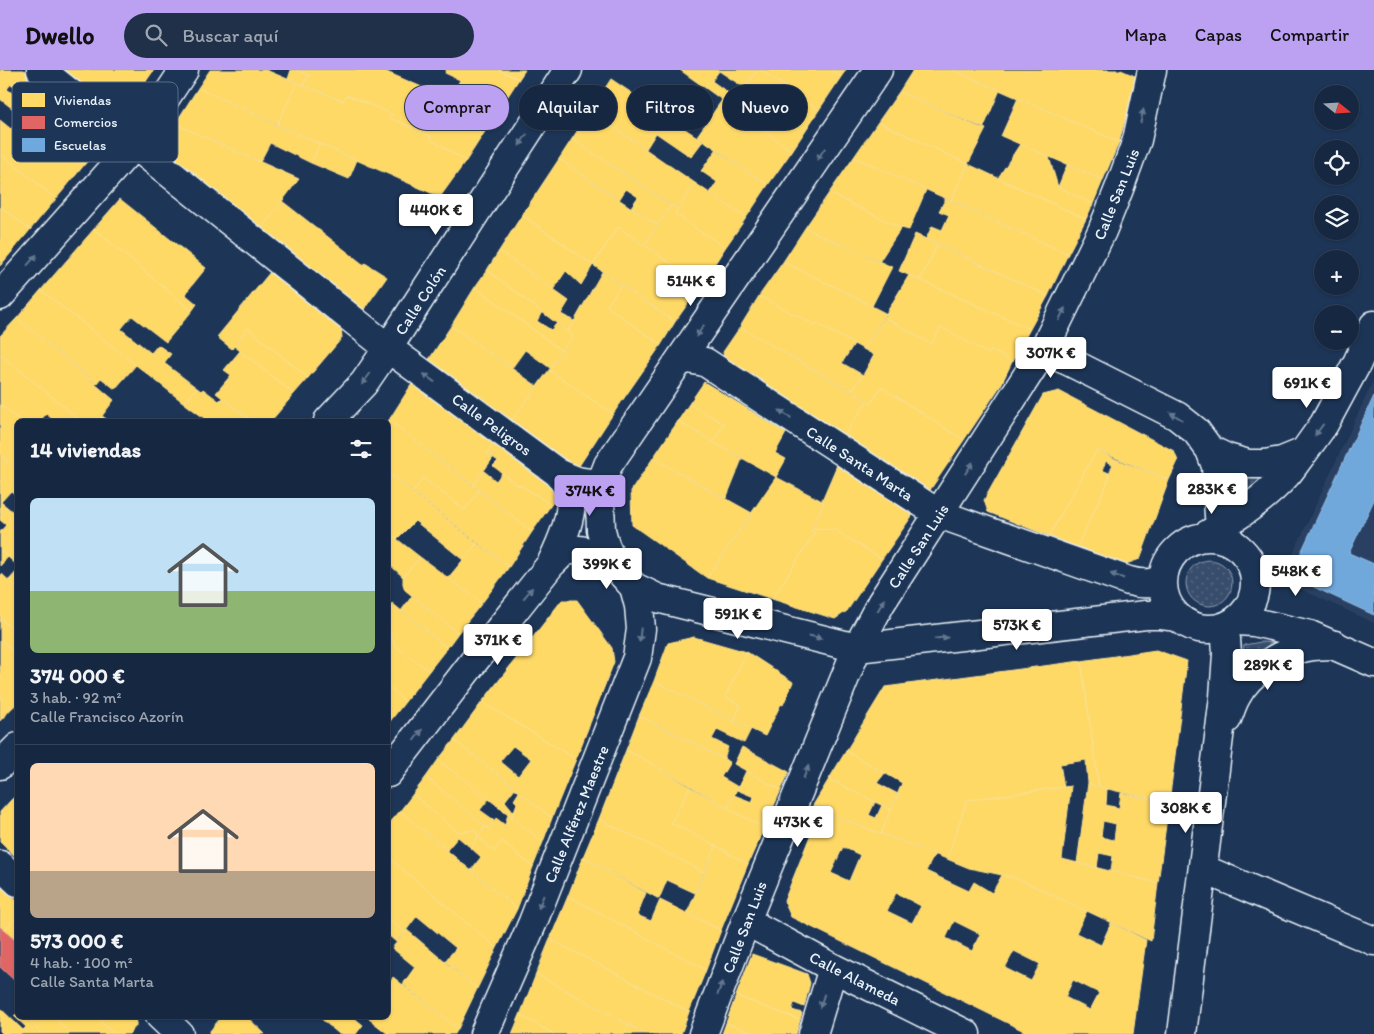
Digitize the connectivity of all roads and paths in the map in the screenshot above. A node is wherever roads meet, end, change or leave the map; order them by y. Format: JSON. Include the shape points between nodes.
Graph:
{"nodes":[{"id":1,"x":41,"y":70,"type":"edge"},
{"id":2,"x":184,"y":70,"type":"edge"},
{"id":3,"x":568,"y":70,"type":"edge"},
{"id":4,"x":878,"y":70,"type":"edge"},
{"id":5,"x":1152,"y":70,"type":"edge"},
{"id":6,"x":56,"y":82,"type":"edge"},
{"id":7,"x":176,"y":82,"type":"edge"},
{"id":8,"x":119,"y":162,"type":"edge"},
{"id":9,"x":157,"y":162,"type":"edge"},
{"id":10,"x":0,"y":296,"type":"edge"},
{"id":11,"x":1374,"y":325,"type":"edge"},
{"id":12,"x":388,"y":348,"type":"junction"},
{"id":13,"x":1044,"y":351,"type":"junction"},
{"id":14,"x":679,"y":362,"type":"junction"},
{"id":15,"x":330,"y":419,"type":"edge"},
{"id":16,"x":1210,"y":450,"type":"junction"},
{"id":17,"x":1304,"y":452,"type":"junction"},
{"id":18,"x":558,"y":473,"type":"junction"},
{"id":19,"x":602,"y":483,"type":"junction"},
{"id":20,"x":939,"y":514,"type":"junction"},
{"id":21,"x":1219,"y":535,"type":"junction"},
{"id":22,"x":551,"y":564,"type":"junction"},
{"id":23,"x":613,"y":564,"type":"junction"},
{"id":24,"x":1163,"y":578,"type":"junction"},
{"id":25,"x":1256,"y":582,"type":"junction"},
{"id":26,"x":634,"y":587,"type":"junction"},
{"id":27,"x":1178,"y":617,"type":"junction"},
{"id":28,"x":1228,"y":624,"type":"junction"},
{"id":29,"x":1322,"y":640,"type":"junction"},
{"id":30,"x":857,"y":648,"type":"junction"},
{"id":31,"x":1374,"y":663,"type":"edge"},
{"id":32,"x":15,"y":750,"type":"edge"},
{"id":33,"x":1218,"y":752,"type":"junction"},
{"id":34,"x":0,"y":765,"type":"edge"},
{"id":35,"x":390,"y":770,"type":"edge"},
{"id":36,"x":0,"y":866,"type":"edge"},
{"id":37,"x":1203,"y":869,"type":"junction"},
{"id":38,"x":15,"y":879,"type":"edge"},
{"id":39,"x":746,"y":921,"type":"junction"},
{"id":40,"x":1374,"y":941,"type":"edge"},
{"id":41,"x":833,"y":968,"type":"junction"},
{"id":42,"x":484,"y":1034,"type":"edge"},
{"id":43,"x":704,"y":1034,"type":"edge"},
{"id":44,"x":813,"y":1034,"type":"edge"},
{"id":45,"x":966,"y":1034,"type":"edge"},
{"id":46,"x":1182,"y":1034,"type":"edge"}],
"edges":[{"from":1,"to":6,"type":"main road","name":"Calle Peligros"},
{"from":2,"to":7,"type":"main road"},
{"from":3,"to":12,"type":"main road","name":"Calle Colón","one_way":true},
{"from":4,"to":14,"type":"main road","one_way":true},
{"from":13,"to":5,"type":"main road","name":"Calle San Luis","one_way":true,"via":[[1119,189],[1137,140]]},
{"from":10,"to":8,"type":"main road","one_way":true},
{"from":9,"to":12,"type":"main road","name":"Calle Peligros"},
{"from":11,"to":17,"type":"main road","one_way":true,"via":[[1324,424]]},
{"from":12,"to":15,"type":"main road","name":"Calle Colón","one_way":true,"via":[[364,383]]},
{"from":18,"to":12,"type":"main road","name":"Calle Peligros","one_way":true},
{"from":16,"to":13,"type":"main road","one_way":true,"via":[[1196,431],[1177,416]]},
{"from":20,"to":13,"type":"main road","name":"Calle San Luis","one_way":true},
{"from":14,"to":19,"type":"main road","via":[[608,465]]},
{"from":20,"to":14,"type":"main road","name":"Calle Santa Marta","one_way":true,"via":[[705,362]]},
{"from":16,"to":17,"type":"main road","via":[[1248,464],[1282,461]]},
{"from":16,"to":21,"type":"main road","via":[[1216,466]]},
{"from":17,"to":21,"type":"main road","via":[[1271,491]]},
{"from":18,"to":19,"type":"main road","name":"Calle Peligros","via":[[583,483]]},
{"from":18,"to":22,"type":"main road","via":[[568,488],[570,508],[564,538]]},
{"from":19,"to":23,"type":"main road","via":[[602,530]]},
{"from":24,"to":20,"type":"main road","name":"Calle Santa Marta","one_way":true,"via":[[1159,582],[1141,584]]},
{"from":30,"to":20,"type":"main road","name":"Calle San Luis","one_way":true,"via":[[881,603]]},
{"from":21,"to":24,"type":"main road","via":[[1194,538],[1176,550]]},
{"from":21,"to":25,"type":"main road","via":[[1248,556]]},
{"from":22,"to":23,"type":"main road","via":[[565,551],[576,550],[592,553]]},
{"from":35,"to":22,"type":"main road","one_way":true},
{"from":23,"to":26,"type":"main road"},
{"from":24,"to":27,"type":"main road","via":[[1165,596]]},
{"from":25,"to":28,"type":"main road","via":[[1247,610]]},
{"from":25,"to":29,"type":"main road","via":[[1278,610]]},
{"from":26,"to":30,"type":"main road","one_way":true,"via":[[657,598]]},
{"from":26,"to":42,"type":"main road","name":"Calle Alférez Maestre","one_way":true,"via":[[641,629],[637,658],[533,922]]},
{"from":27,"to":28,"type":"main road","via":[[1196,628]]},
{"from":30,"to":27,"type":"main road","one_way":true,"via":[[1138,616]]},
{"from":28,"to":29,"type":"main road","via":[[1254,622]]},
{"from":28,"to":33,"type":"main road"},
{"from":29,"to":31,"type":"main road"},
{"from":29,"to":33,"type":"main road","via":[[1270,661],[1245,684],[1236,696]]},
{"from":39,"to":30,"type":"main road","name":"Calle San Luis","one_way":true},
{"from":32,"to":34,"type":"main road"},
{"from":33,"to":37,"type":"main road"},
{"from":36,"to":38,"type":"main road"},
{"from":37,"to":40,"type":"main road"},
{"from":37,"to":46,"type":"main road"},
{"from":39,"to":41,"type":"main road","name":"Calle Alameda"},
{"from":43,"to":39,"type":"main road","name":"Calle San Luis","one_way":true},
{"from":41,"to":44,"type":"main road","one_way":true},
{"from":41,"to":45,"type":"main road","name":"Calle Alameda"}]}
